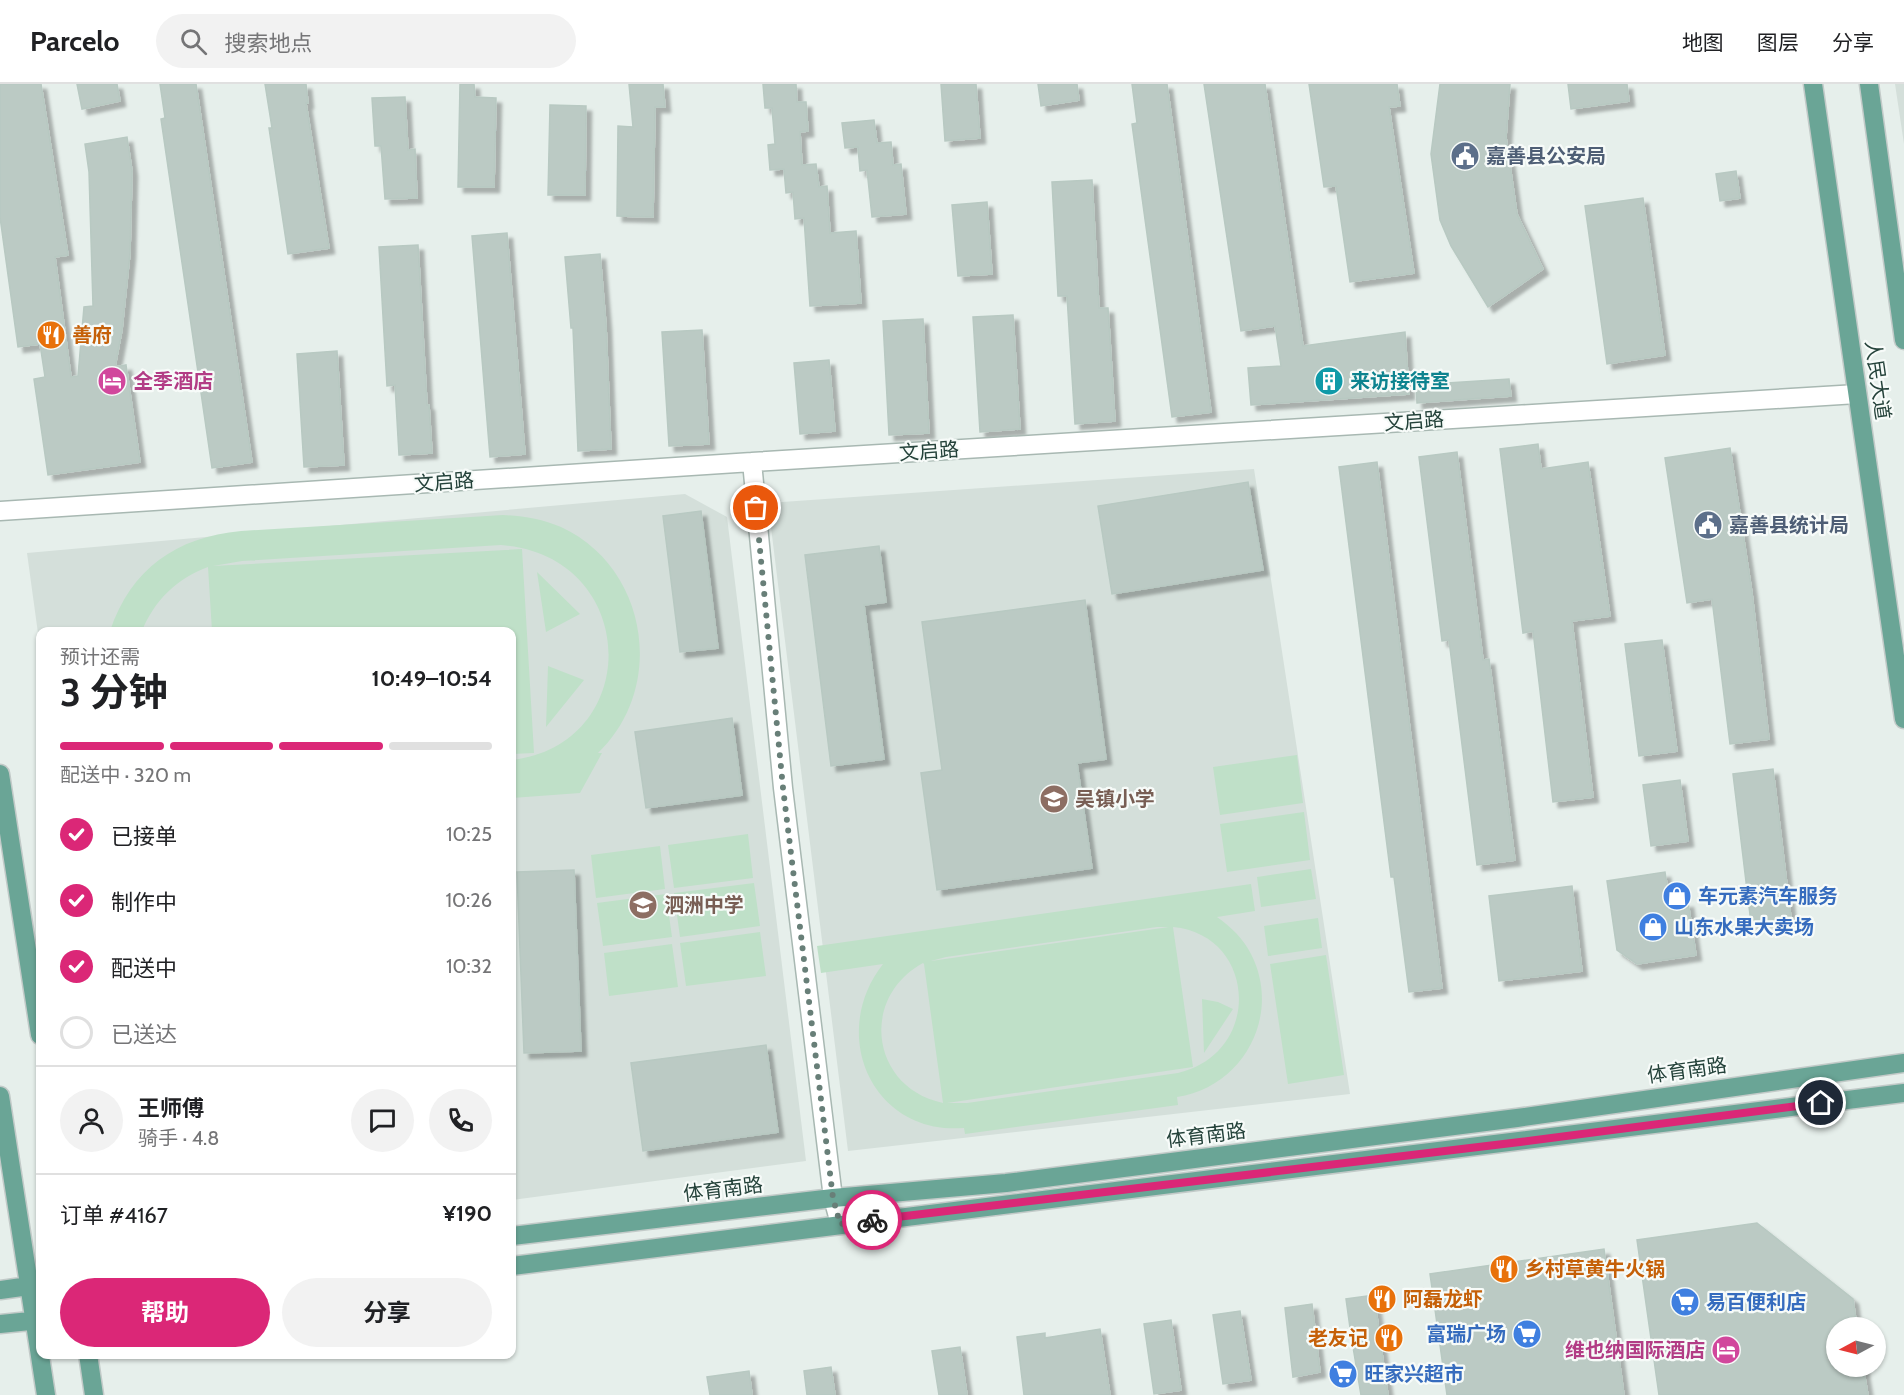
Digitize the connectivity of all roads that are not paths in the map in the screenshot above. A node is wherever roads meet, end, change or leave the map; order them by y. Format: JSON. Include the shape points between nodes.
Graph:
{"nodes":[{"id":1,"x":1813,"y":84,"type":"edge"},
{"id":2,"x":1869,"y":84,"type":"edge"},
{"id":3,"x":1904,"y":340,"type":"edge"},
{"id":4,"x":1857,"y":394,"type":"junction"},
{"id":5,"x":752,"y":462,"type":"junction"},
{"id":6,"x":0,"y":511,"type":"edge"},
{"id":7,"x":1904,"y":719,"type":"edge"},
{"id":8,"x":0,"y":774,"type":"edge"},
{"id":9,"x":36,"y":1009,"type":"edge"},
{"id":10,"x":1904,"y":1063,"type":"edge"},
{"id":11,"x":1904,"y":1093,"type":"edge"},
{"id":12,"x":0,"y":1096,"type":"edge"},
{"id":13,"x":833,"y":1198,"type":"junction"},
{"id":14,"x":840,"y":1224,"type":"junction"},
{"id":15,"x":516,"y":1236,"type":"edge"},
{"id":16,"x":516,"y":1265,"type":"edge"},
{"id":17,"x":35,"y":1286,"type":"edge"},
{"id":18,"x":0,"y":1290,"type":"edge"},
{"id":19,"x":36,"y":1303,"type":"edge"},
{"id":20,"x":36,"y":1320,"type":"edge"},
{"id":21,"x":0,"y":1324,"type":"edge"},
{"id":22,"x":42,"y":1359,"type":"edge"},
{"id":23,"x":89,"y":1359,"type":"edge"},
{"id":24,"x":46,"y":1395,"type":"edge"},
{"id":25,"x":94,"y":1395,"type":"edge"}],
"edges":[{"from":1,"to":4,"type":"main road","name":"人民大道"},
{"from":2,"to":3,"type":"main road","name":"人民大道"},
{"from":4,"to":5,"type":"street","name":"文启路"},
{"from":4,"to":7,"type":"main road","name":"人民大道"},
{"from":5,"to":6,"type":"street","name":"文启路"},
{"from":5,"to":13,"type":"street","via":[[783,788]]},
{"from":8,"to":9,"type":"main road"},
{"from":10,"to":13,"type":"main road","name":"体育南路","via":[[1419,1131],[1006,1183]]},
{"from":11,"to":14,"type":"main road"},
{"from":12,"to":17,"type":"main road"},
{"from":13,"to":14,"type":"street"},
{"from":13,"to":15,"type":"main road","name":"体育南路"},
{"from":14,"to":16,"type":"main road"},
{"from":17,"to":18,"type":"main road"},
{"from":17,"to":19,"type":"main road"},
{"from":20,"to":21,"type":"main road"},
{"from":22,"to":24,"type":"main road"},
{"from":23,"to":25,"type":"main road"}]}
